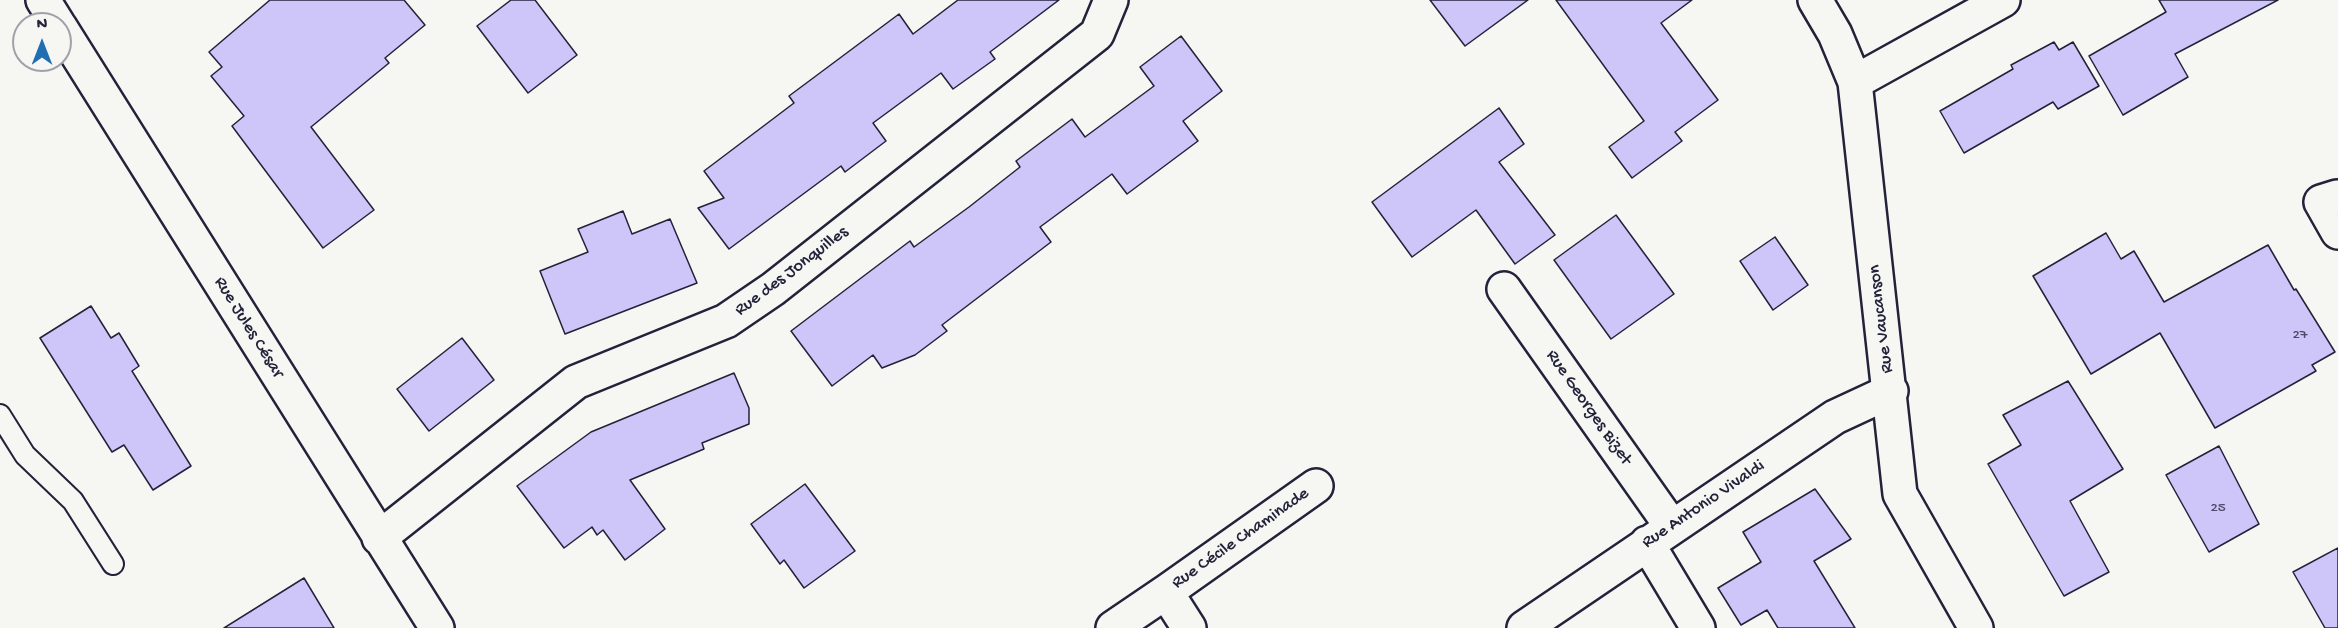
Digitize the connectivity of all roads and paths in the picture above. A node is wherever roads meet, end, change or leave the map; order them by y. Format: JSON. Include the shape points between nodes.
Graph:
{"nodes":[{"id":1,"x":1112,"y":0,"type":"edge"},
{"id":2,"x":1815,"y":0,"type":"edge"},
{"id":3,"x":2003,"y":0,"type":"edge"},
{"id":4,"x":72,"y":47,"type":"edge"},
{"id":5,"x":1855,"y":82,"type":"junction"},
{"id":6,"x":2337,"y":197,"type":"edge"},
{"id":7,"x":2338,"y":232,"type":"edge"},
{"id":8,"x":1504,"y":289,"type":"dead end"},
{"id":9,"x":1891,"y":392,"type":"junction"},
{"id":10,"x":0,"y":415,"type":"edge"},
{"id":11,"x":1316,"y":486,"type":"dead end"},
{"id":12,"x":1660,"y":535,"type":"junction"},
{"id":13,"x":379,"y":538,"type":"junction"},
{"id":14,"x":113,"y":564,"type":"dead end"},
{"id":15,"x":1166,"y":592,"type":"junction"},
{"id":16,"x":436,"y":628,"type":"edge"},
{"id":17,"x":1113,"y":628,"type":"edge"},
{"id":18,"x":1189,"y":628,"type":"edge"},
{"id":19,"x":1524,"y":628,"type":"edge"},
{"id":20,"x":1698,"y":628,"type":"edge"},
{"id":21,"x":1976,"y":628,"type":"edge"}],
"edges":[{"from":1,"to":13,"type":"street","name":"Rue des Jonquilles","via":[[1097,34],[773,289],[726,321],[576,382]]},
{"from":2,"to":5,"type":"street","name":"Rue Vaucanson","via":[[1835,34]]},
{"from":3,"to":5,"type":"street"},
{"from":4,"to":13,"type":"street","name":"Rue Jules César"},
{"from":5,"to":9,"type":"street","name":"Rue Vaucanson"},
{"from":6,"to":7,"type":"street","via":[[2321,202]]},
{"from":8,"to":12,"type":"street","name":"Rue Georges Bizet"},
{"from":9,"to":12,"type":"street","name":"Rue Antonio Vivaldi","via":[[1835,417]]},
{"from":9,"to":21,"type":"street","name":"Rue Vaucanson","via":[[1900,494]]},
{"from":10,"to":14,"type":"lane","via":[[25,455],[73,501]]},
{"from":11,"to":15,"type":"street","name":"Rue Cécile Chaminade"},
{"from":12,"to":19,"type":"street","name":"Rue Antonio Vivaldi"},
{"from":12,"to":20,"type":"street","name":"Rue Georges Bizet"},
{"from":13,"to":16,"type":"street","name":"Rue Jules César"},
{"from":15,"to":17,"type":"street","name":"Rue Cécile Chaminade"},
{"from":15,"to":18,"type":"street","name":"Rue Cécile Chaminade"}]}
